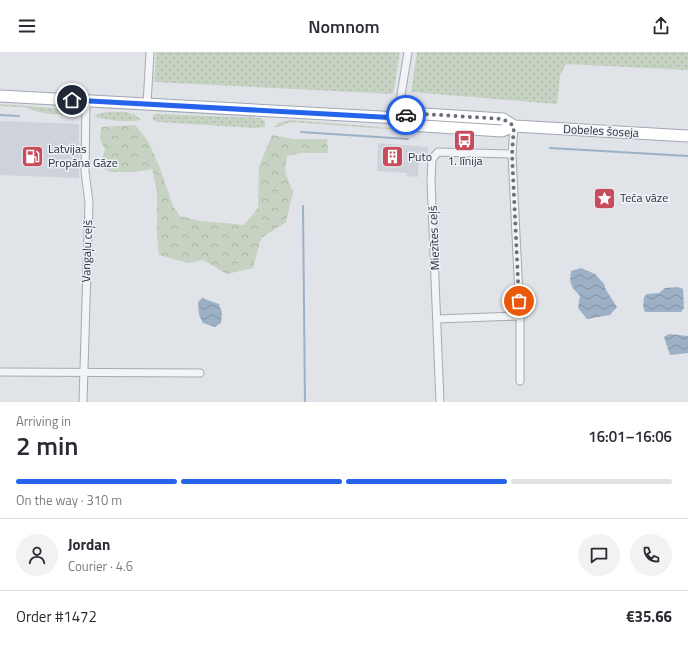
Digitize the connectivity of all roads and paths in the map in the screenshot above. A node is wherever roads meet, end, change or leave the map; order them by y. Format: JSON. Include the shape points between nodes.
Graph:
{"nodes":[{"id":1,"x":150,"y":52,"type":"edge"},
{"id":2,"x":408,"y":52,"type":"edge"},
{"id":3,"x":0,"y":96,"type":"edge"},
{"id":4,"x":86,"y":101,"type":"junction"},
{"id":5,"x":147,"y":104,"type":"junction"},
{"id":6,"x":399,"y":118,"type":"junction"},
{"id":7,"x":514,"y":126,"type":"junction"},
{"id":8,"x":688,"y":136,"type":"edge"},
{"id":9,"x":512,"y":154,"type":"junction"},
{"id":10,"x":520,"y":316,"type":"junction"},
{"id":11,"x":437,"y":319,"type":"junction"},
{"id":12,"x":0,"y":372,"type":"edge"},
{"id":13,"x":84,"y":373,"type":"junction"},
{"id":14,"x":200,"y":373,"type":"dead end"},
{"id":15,"x":520,"y":381,"type":"dead end"},
{"id":16,"x":83,"y":402,"type":"edge"},
{"id":17,"x":440,"y":402,"type":"edge"}],
"edges":[{"from":1,"to":5,"type":"street"},
{"from":2,"to":6,"type":"street"},
{"from":3,"to":4,"type":"main road","name":"Dobeles šoseja"},
{"from":4,"to":5,"type":"main road","name":"Dobeles šoseja"},
{"from":4,"to":13,"type":"street","name":"Vangaļu ceļš","via":[[85,171],[89,203]]},
{"from":5,"to":6,"type":"main road","name":"Dobeles šoseja"},
{"from":6,"to":7,"type":"main road","name":"Dobeles šoseja","via":[[408,113],[503,119]]},
{"from":7,"to":8,"type":"main road","name":"Dobeles šoseja"},
{"from":7,"to":9,"type":"street"},
{"from":9,"to":10,"type":"street"},
{"from":9,"to":11,"type":"street","name":"Miezītes ceļš","via":[[438,152],[432,159]]},
{"from":10,"to":11,"type":"street"},
{"from":10,"to":15,"type":"street"},
{"from":11,"to":17,"type":"street","name":"Miezītes ceļš"},
{"from":12,"to":13,"type":"street"},
{"from":13,"to":14,"type":"street"},
{"from":13,"to":16,"type":"street","name":"Vangaļu ceļš"}]}
